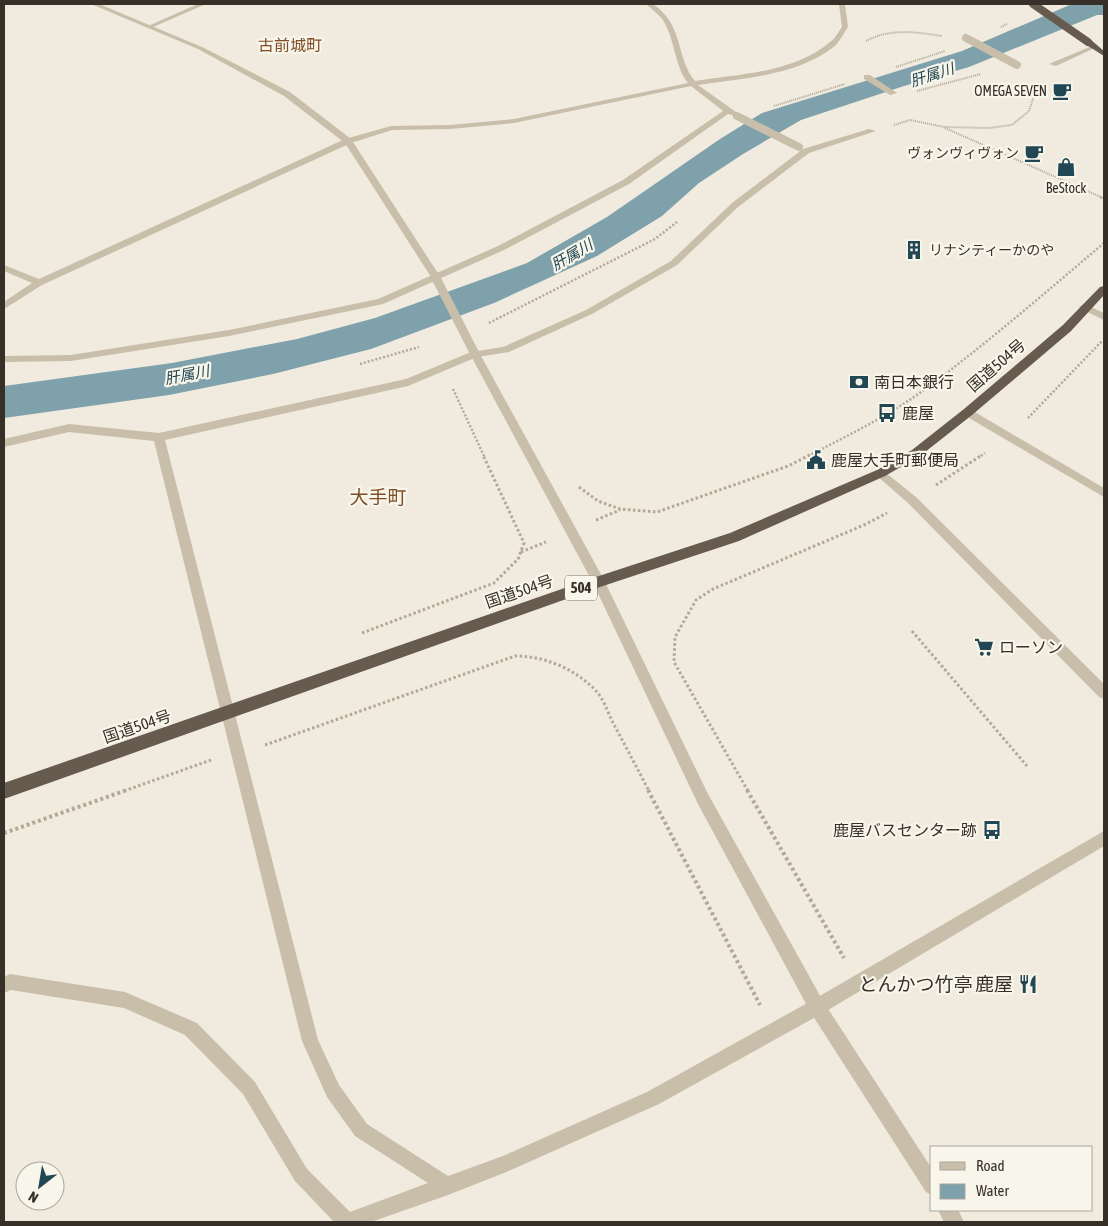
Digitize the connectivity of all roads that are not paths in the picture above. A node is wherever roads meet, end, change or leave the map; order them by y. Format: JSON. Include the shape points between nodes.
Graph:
{"nodes":[{"id":1,"x":94,"y":4,"type":"edge"},
{"id":2,"x":203,"y":4,"type":"edge"},
{"id":3,"x":649,"y":4,"type":"edge"},
{"id":4,"x":842,"y":4,"type":"edge"},
{"id":5,"x":1033,"y":4,"type":"edge"},
{"id":6,"x":151,"y":26,"type":"junction"},
{"id":7,"x":966,"y":38,"type":"road end"},
{"id":8,"x":1091,"y":44,"type":"junction"},
{"id":9,"x":1104,"y":54,"type":"edge"},
{"id":10,"x":1053,"y":64,"type":"road end"},
{"id":11,"x":1017,"y":65,"type":"dead end"},
{"id":12,"x":867,"y":77,"type":"road end"},
{"id":13,"x":692,"y":84,"type":"junction"},
{"id":14,"x":893,"y":93,"type":"dead end"},
{"id":15,"x":728,"y":111,"type":"junction"},
{"id":16,"x":872,"y":131,"type":"road end"},
{"id":17,"x":348,"y":141,"type":"junction"},
{"id":18,"x":802,"y":149,"type":"junction"},
{"id":19,"x":4,"y":268,"type":"edge"},
{"id":20,"x":436,"y":278,"type":"junction"},
{"id":21,"x":40,"y":283,"type":"junction"},
{"id":22,"x":1104,"y":289,"type":"edge"},
{"id":23,"x":4,"y":306,"type":"edge"},
{"id":24,"x":1084,"y":307,"type":"junction"},
{"id":25,"x":1104,"y":317,"type":"edge"},
{"id":26,"x":475,"y":354,"type":"junction"},
{"id":27,"x":4,"y":358,"type":"edge"},
{"id":28,"x":968,"y":412,"type":"junction"},
{"id":29,"x":159,"y":438,"type":"junction"},
{"id":30,"x":4,"y":443,"type":"edge"},
{"id":31,"x":881,"y":472,"type":"junction"},
{"id":32,"x":1104,"y":493,"type":"edge"},
{"id":33,"x":599,"y":582,"type":"junction"},
{"id":34,"x":1104,"y":693,"type":"edge"},
{"id":35,"x":227,"y":713,"type":"junction"},
{"id":36,"x":4,"y":791,"type":"edge"},
{"id":37,"x":1104,"y":838,"type":"edge"},
{"id":38,"x":4,"y":985,"type":"edge"},
{"id":39,"x":817,"y":1006,"type":"junction"},
{"id":40,"x":930,"y":1183,"type":"edge"},
{"id":41,"x":448,"y":1186,"type":"junction"},
{"id":42,"x":948,"y":1211,"type":"edge"},
{"id":43,"x":955,"y":1222,"type":"edge"}],
"edges":[{"from":1,"to":6,"type":"street"},
{"from":2,"to":6,"type":"street"},
{"from":3,"to":13,"type":"street","via":[[666,17]]},
{"from":4,"to":13,"type":"street","via":[[845,27],[834,43],[815,56],[780,70]]},
{"from":5,"to":8,"type":"highway","bridge":true},
{"from":6,"to":17,"type":"street","via":[[287,94]]},
{"from":7,"to":11,"type":"street","bridge":true},
{"from":8,"to":9,"type":"highway"},
{"from":8,"to":10,"type":"street"},
{"from":12,"to":14,"type":"street"},
{"from":13,"to":15,"type":"street"},
{"from":13,"to":17,"type":"street","via":[[514,121],[391,128]]},
{"from":15,"to":18,"type":"street","bridge":true},
{"from":15,"to":20,"type":"street","via":[[626,182],[501,248]]},
{"from":16,"to":18,"type":"street"},
{"from":17,"to":20,"type":"street"},
{"from":17,"to":21,"type":"street"},
{"from":18,"to":26,"type":"street","via":[[674,263],[556,328],[505,350]]},
{"from":19,"to":21,"type":"street"},
{"from":20,"to":26,"type":"street","bridge":true},
{"from":20,"to":27,"type":"street","via":[[380,302],[228,333],[71,358]]},
{"from":21,"to":23,"type":"street"},
{"from":22,"to":24,"type":"highway","name":"国道504号","number":"504"},
{"from":24,"to":25,"type":"street"},
{"from":24,"to":28,"type":"highway","name":"国道504号","number":"504","via":[[1067,328]]},
{"from":26,"to":29,"type":"street","via":[[408,382]]},
{"from":26,"to":33,"type":"street"},
{"from":28,"to":31,"type":"highway","name":"国道504号","number":"504","via":[[916,453]]},
{"from":28,"to":32,"type":"street"},
{"from":29,"to":30,"type":"street","via":[[68,428]]},
{"from":29,"to":35,"type":"street"},
{"from":31,"to":33,"type":"highway","name":"国道504号","number":"504","via":[[734,537]]},
{"from":31,"to":34,"type":"street"},
{"from":33,"to":35,"type":"highway","name":"国道504号","number":"504"},
{"from":33,"to":39,"type":"street","via":[[703,799]]},
{"from":35,"to":36,"type":"highway","name":"国道504号","number":"504"},
{"from":35,"to":41,"type":"street","via":[[310,1041],[333,1091],[361,1130]]},
{"from":37,"to":39,"type":"street"},
{"from":38,"to":41,"type":"street","via":[[10,982],[125,1000],[191,1029],[249,1088],[301,1175],[347,1222]]},
{"from":39,"to":40,"type":"street"},
{"from":39,"to":41,"type":"street","via":[[653,1098]]},
{"from":42,"to":43,"type":"street"}]}
